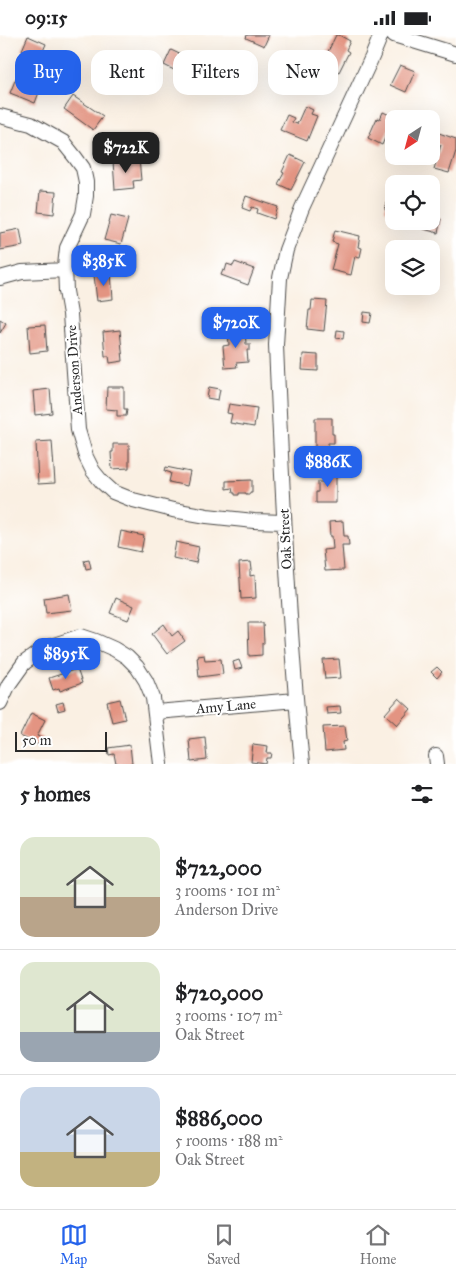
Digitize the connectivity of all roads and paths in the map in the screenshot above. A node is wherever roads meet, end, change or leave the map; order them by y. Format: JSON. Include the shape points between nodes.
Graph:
{"nodes":[{"id":1,"x":381,"y":35,"type":"edge"},
{"id":2,"x":394,"y":35,"type":"edge"},
{"id":3,"x":456,"y":54,"type":"edge"},
{"id":4,"x":0,"y":116,"type":"edge"},
{"id":5,"x":66,"y":270,"type":"junction"},
{"id":6,"x":0,"y":278,"type":"edge"},
{"id":7,"x":284,"y":522,"type":"junction"},
{"id":8,"x":296,"y":700,"type":"junction"},
{"id":9,"x":0,"y":703,"type":"edge"},
{"id":10,"x":156,"y":712,"type":"junction"},
{"id":11,"x":161,"y":764,"type":"edge"},
{"id":12,"x":302,"y":764,"type":"edge"}],
"edges":[{"from":1,"to":7,"type":"street","name":"Oak Street","via":[[302,207],[286,250],[280,278],[276,345]]},
{"from":2,"to":3,"type":"street"},
{"from":4,"to":5,"type":"street","name":"Anderson Drive","via":[[31,124],[63,142],[83,168],[86,196],[83,214],[67,248]]},
{"from":5,"to":6,"type":"street","via":[[22,272]]},
{"from":5,"to":7,"type":"street","name":"Anderson Drive","via":[[78,430],[86,457],[102,482],[113,492],[173,511]]},
{"from":7,"to":8,"type":"street","name":"Oak Street"},
{"from":8,"to":10,"type":"street","name":"Amy Lane"},
{"from":8,"to":12,"type":"street","name":"Oak Street"},
{"from":9,"to":10,"type":"street","via":[[24,663],[45,647],[81,636],[114,649],[137,667],[146,681]]},
{"from":10,"to":11,"type":"street"}]}
